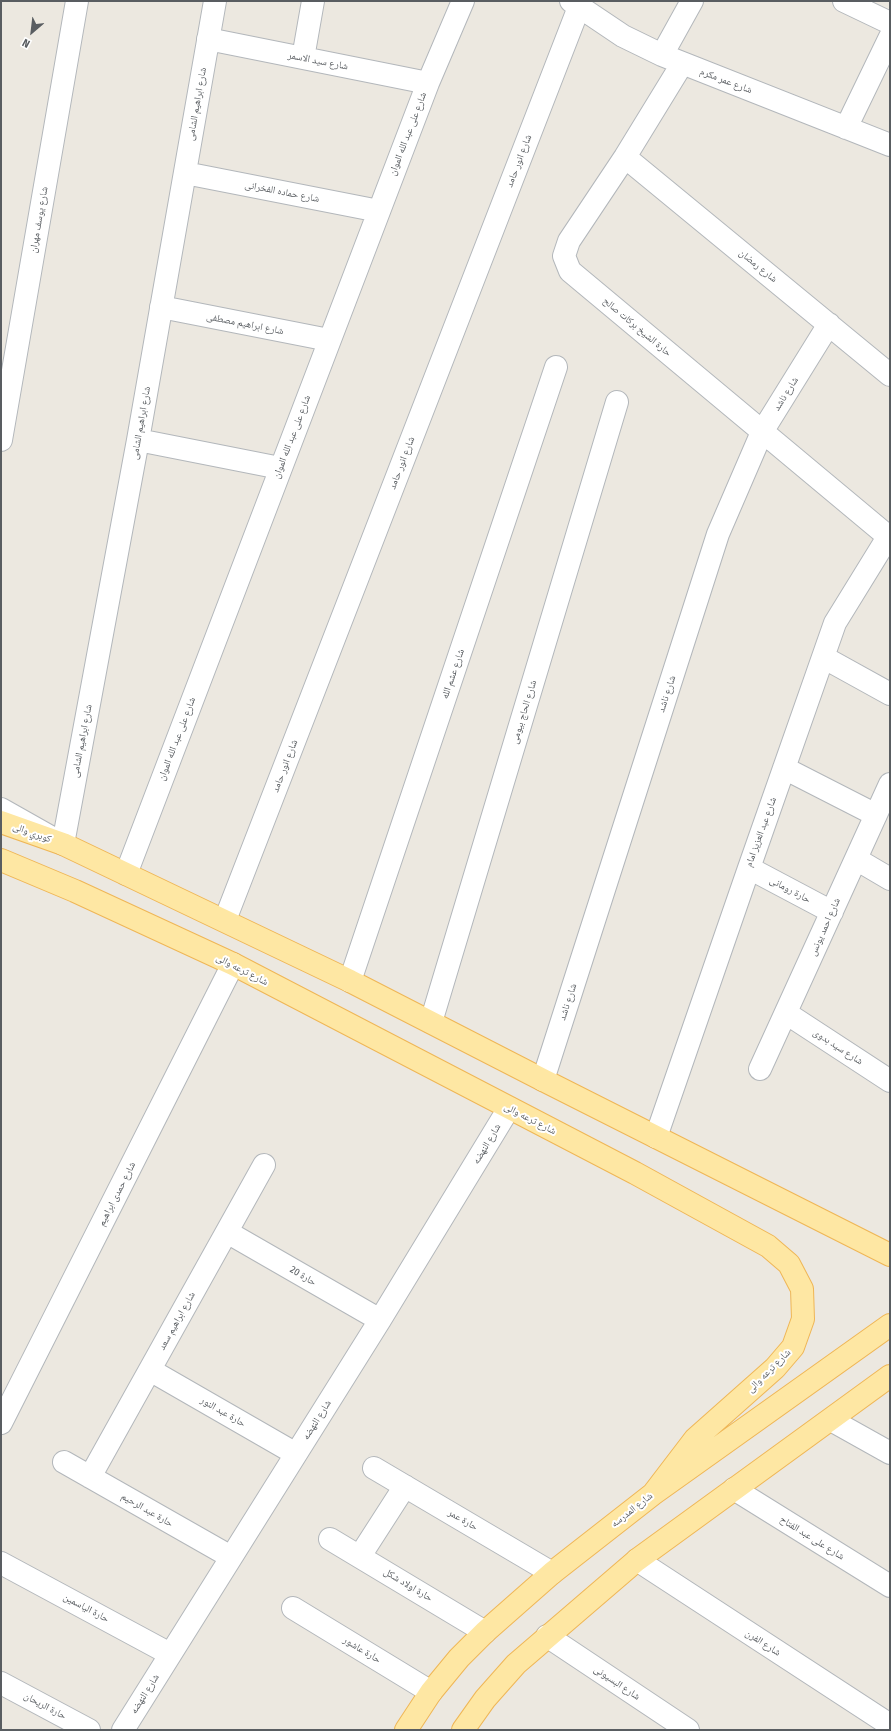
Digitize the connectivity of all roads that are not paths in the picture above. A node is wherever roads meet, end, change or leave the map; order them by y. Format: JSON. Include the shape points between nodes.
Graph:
{"nodes":[{"id":1,"x":77,"y":1,"type":"edge"},
{"id":2,"x":215,"y":1,"type":"edge"},
{"id":3,"x":312,"y":1,"type":"edge"},
{"id":4,"x":463,"y":1,"type":"edge"},
{"id":5,"x":692,"y":1,"type":"edge"},
{"id":6,"x":844,"y":1,"type":"edge"},
{"id":7,"x":581,"y":5,"type":"edge"},
{"id":8,"x":890,"y":23,"type":"edge"},
{"id":9,"x":890,"y":37,"type":"edge"},
{"id":10,"x":208,"y":39,"type":"junction"},
{"id":11,"x":662,"y":55,"type":"junction"},
{"id":12,"x":302,"y":58,"type":"junction"},
{"id":13,"x":682,"y":64,"type":"junction"},
{"id":14,"x":428,"y":83,"type":"junction"},
{"id":15,"x":846,"y":128,"type":"junction"},
{"id":16,"x":890,"y":145,"type":"edge"},
{"id":17,"x":625,"y":157,"type":"junction"},
{"id":18,"x":185,"y":173,"type":"junction"},
{"id":19,"x":379,"y":211,"type":"junction"},
{"id":20,"x":161,"y":307,"type":"junction"},
{"id":21,"x":829,"y":324,"type":"junction"},
{"id":22,"x":329,"y":340,"type":"junction"},
{"id":23,"x":556,"y":367,"type":"dead end"},
{"id":24,"x":890,"y":375,"type":"edge"},
{"id":25,"x":617,"y":402,"type":"dead end"},
{"id":26,"x":762,"y":432,"type":"junction"},
{"id":27,"x":1,"y":440,"type":"edge"},
{"id":28,"x":138,"y":440,"type":"junction"},
{"id":29,"x":280,"y":468,"type":"junction"},
{"id":30,"x":889,"y":537,"type":"edge"},
{"id":31,"x":823,"y":657,"type":"junction"},
{"id":32,"x":890,"y":694,"type":"edge"},
{"id":33,"x":784,"y":768,"type":"junction"},
{"id":34,"x":890,"y":784,"type":"edge"},
{"id":35,"x":1,"y":809,"type":"edge"},
{"id":36,"x":876,"y":815,"type":"junction"},
{"id":37,"x":1,"y":822,"type":"edge"},
{"id":38,"x":63,"y":844,"type":"junction"},
{"id":39,"x":856,"y":859,"type":"junction"},
{"id":40,"x":1,"y":860,"type":"edge"},
{"id":41,"x":748,"y":868,"type":"junction"},
{"id":42,"x":126,"y":874,"type":"junction"},
{"id":43,"x":890,"y":880,"type":"edge"},
{"id":44,"x":832,"y":912,"type":"junction"},
{"id":45,"x":225,"y":920,"type":"junction"},
{"id":46,"x":233,"y":964,"type":"junction"},
{"id":47,"x":350,"y":981,"type":"junction"},
{"id":48,"x":786,"y":1013,"type":"junction"},
{"id":49,"x":430,"y":1022,"type":"junction"},
{"id":50,"x":760,"y":1070,"type":"dead end"},
{"id":51,"x":543,"y":1080,"type":"junction"},
{"id":52,"x":890,"y":1081,"type":"edge"},
{"id":53,"x":509,"y":1108,"type":"junction"},
{"id":54,"x":656,"y":1137,"type":"junction"},
{"id":55,"x":264,"y":1165,"type":"dead end"},
{"id":56,"x":227,"y":1232,"type":"junction"},
{"id":57,"x":890,"y":1255,"type":"edge"},
{"id":58,"x":380,"y":1320,"type":"junction"},
{"id":59,"x":890,"y":1325,"type":"edge"},
{"id":60,"x":150,"y":1370,"type":"junction"},
{"id":61,"x":890,"y":1376,"type":"edge"},
{"id":62,"x":831,"y":1420,"type":"junction"},
{"id":63,"x":1,"y":1423,"type":"edge"},
{"id":64,"x":890,"y":1453,"type":"edge"},
{"id":65,"x":296,"y":1454,"type":"junction"},
{"id":66,"x":64,"y":1462,"type":"dead end"},
{"id":67,"x":374,"y":1468,"type":"dead end"},
{"id":68,"x":90,"y":1477,"type":"junction"},
{"id":69,"x":404,"y":1486,"type":"junction"},
{"id":70,"x":734,"y":1489,"type":"junction"},
{"id":71,"x":654,"y":1494,"type":"junction"},
{"id":72,"x":330,"y":1539,"type":"dead end"},
{"id":73,"x":360,"y":1556,"type":"junction"},
{"id":74,"x":231,"y":1557,"type":"junction"},
{"id":75,"x":637,"y":1560,"type":"junction"},
{"id":76,"x":1,"y":1563,"type":"edge"},
{"id":77,"x":552,"y":1572,"type":"junction"},
{"id":78,"x":890,"y":1586,"type":"edge"},
{"id":79,"x":293,"y":1608,"type":"dead end"},
{"id":80,"x":485,"y":1632,"type":"junction"},
{"id":81,"x":547,"y":1636,"type":"junction"},
{"id":82,"x":170,"y":1654,"type":"junction"},
{"id":83,"x":1,"y":1683,"type":"edge"},
{"id":84,"x":431,"y":1692,"type":"junction"},
{"id":85,"x":890,"y":1725,"type":"edge"},
{"id":86,"x":89,"y":1730,"type":"edge"},
{"id":87,"x":123,"y":1730,"type":"edge"},
{"id":88,"x":406,"y":1730,"type":"edge"},
{"id":89,"x":463,"y":1730,"type":"edge"},
{"id":90,"x":688,"y":1730,"type":"edge"}],
"edges":[{"from":1,"to":27,"type":"street","name":"شارع يوسف مهران"},
{"from":2,"to":10,"type":"street","name":"شارع ابراهيم الشامى"},
{"from":3,"to":12,"type":"street"},
{"from":4,"to":14,"type":"street","name":"شارع على عبد الله الموان"},
{"from":5,"to":11,"type":"street"},
{"from":6,"to":8,"type":"street"},
{"from":7,"to":11,"type":"street","name":"شارع عمر مكرم","via":[[623,36]]},
{"from":7,"to":45,"type":"street","name":"شارع انور حامد"},
{"from":9,"to":15,"type":"street"},
{"from":10,"to":12,"type":"street","name":"شارع سيد الاسمر"},
{"from":10,"to":18,"type":"street","name":"شارع ابراهيم الشامى"},
{"from":11,"to":13,"type":"street","name":"شارع عمر مكرم"},
{"from":12,"to":14,"type":"street","name":"شارع سيد الاسمر"},
{"from":13,"to":15,"type":"street","name":"شارع عمر مكرم"},
{"from":13,"to":17,"type":"street","name":"حارة الشيخ بركات صالح"},
{"from":14,"to":19,"type":"street","name":"شارع على عبد الله الموان"},
{"from":15,"to":16,"type":"street","name":"شارع عمر مكرم"},
{"from":17,"to":21,"type":"street","name":"شارع رمضان"},
{"from":17,"to":26,"type":"street","name":"حارة الشيخ بركات صالح","via":[[569,241],[564,256],[570,271]]},
{"from":18,"to":19,"type":"street","name":"شارع حماده الفخرانى"},
{"from":18,"to":20,"type":"street","name":"شارع ابراهيم الشامى"},
{"from":19,"to":22,"type":"street","name":"شارع على عبد الله الموان"},
{"from":20,"to":22,"type":"street","name":"شارع ابراهيم مصطفى"},
{"from":20,"to":28,"type":"street","name":"شارع ابراهيم الشامى"},
{"from":21,"to":24,"type":"street","name":"شارع رمضان"},
{"from":21,"to":26,"type":"street","name":"شارع ناشد"},
{"from":22,"to":29,"type":"street","name":"شارع على عبد الله الموان"},
{"from":23,"to":47,"type":"street","name":"شارع عشم الله"},
{"from":25,"to":49,"type":"street","name":"شارع الحاج بيومى"},
{"from":26,"to":30,"type":"street","name":"حارة الشيخ بركات صالح"},
{"from":26,"to":51,"type":"street","name":"شارع ناشد","via":[[718,534]]},
{"from":28,"to":29,"type":"street"},
{"from":28,"to":38,"type":"street","name":"شارع ابراهيم الشامى"},
{"from":29,"to":42,"type":"street","name":"شارع على عبد الله الموان"},
{"from":30,"to":31,"type":"street","name":"شارع عبد العزيز امام","via":[[836,623]]},
{"from":31,"to":32,"type":"street"},
{"from":31,"to":33,"type":"street","name":"شارع عبد العزيز امام"},
{"from":33,"to":36,"type":"street"},
{"from":33,"to":41,"type":"street","name":"شارع عبد العزيز امام"},
{"from":34,"to":36,"type":"street","name":"شارع احمد يونس"},
{"from":35,"to":38,"type":"street"},
{"from":36,"to":39,"type":"street","name":"شارع احمد يونس"},
{"from":37,"to":38,"type":"main road","name":"كوبري والى"},
{"from":38,"to":42,"type":"main road"},
{"from":39,"to":43,"type":"street"},
{"from":39,"to":44,"type":"street","name":"شارع احمد يونس"},
{"from":40,"to":46,"type":"main road","name":"شارع ترعه والى"},
{"from":41,"to":44,"type":"street","name":"حارة رومانى"},
{"from":41,"to":54,"type":"street","name":"شارع عبد العزيز امام"},
{"from":42,"to":45,"type":"main road"},
{"from":44,"to":48,"type":"street","name":"شارع احمد يونس"},
{"from":45,"to":47,"type":"main road"},
{"from":46,"to":53,"type":"main road","name":"شارع ترعه والى"},
{"from":46,"to":63,"type":"street","name":"شارع حمدى ابراهيم"},
{"from":47,"to":49,"type":"main road"},
{"from":48,"to":50,"type":"street","name":"شارع احمد يونس"},
{"from":48,"to":52,"type":"street","name":"شارع سيد بدوى"},
{"from":49,"to":51,"type":"main road"},
{"from":51,"to":54,"type":"main road"},
{"from":53,"to":58,"type":"street","name":"شارع النهضه"},
{"from":53,"to":71,"type":"main road","name":"شارع ترعه والى","via":[[768,1246],[789,1264],[802,1289],[803,1319],[793,1347],[775,1368],[695,1439]]},
{"from":54,"to":57,"type":"main road"},
{"from":55,"to":56,"type":"street","name":"شارع ابراهيم سعد"},
{"from":56,"to":58,"type":"street","name":"حارة 20"},
{"from":56,"to":60,"type":"street","name":"شارع ابراهيم سعد"},
{"from":58,"to":65,"type":"street","name":"شارع النهضه"},
{"from":59,"to":71,"type":"main road","name":"شارع المدرسه"},
{"from":60,"to":65,"type":"street","name":"حارة عبد النور"},
{"from":60,"to":68,"type":"street","name":"شارع ابراهيم سعد"},
{"from":61,"to":62,"type":"main road"},
{"from":62,"to":64,"type":"street"},
{"from":62,"to":70,"type":"main road"},
{"from":65,"to":74,"type":"street","name":"شارع النهضه"},
{"from":66,"to":68,"type":"street","name":"حارة عبد الرحيم"},
{"from":67,"to":69,"type":"street","name":"حارة عمر"},
{"from":68,"to":74,"type":"street","name":"حارة عبد الرحيم"},
{"from":69,"to":73,"type":"street"},
{"from":69,"to":77,"type":"street","name":"حارة عمر"},
{"from":70,"to":75,"type":"main road"},
{"from":70,"to":78,"type":"street","name":"شارع على عبد الفتاح"},
{"from":71,"to":77,"type":"main road","name":"شارع المدرسه"},
{"from":72,"to":73,"type":"street","name":"حارة اولاد شكل"},
{"from":73,"to":80,"type":"street","name":"حارة اولاد شكل"},
{"from":74,"to":82,"type":"street","name":"شارع النهضه"},
{"from":75,"to":81,"type":"main road"},
{"from":75,"to":85,"type":"street","name":"شارع الفرن"},
{"from":76,"to":82,"type":"street","name":"حارة الياسمين"},
{"from":77,"to":80,"type":"main road","name":"شارع المدرسه"},
{"from":79,"to":84,"type":"street","name":"حارة عاشور"},
{"from":80,"to":84,"type":"main road","name":"شارع المدرسه"},
{"from":81,"to":89,"type":"main road","via":[[516,1664],[485,1699]]},
{"from":81,"to":90,"type":"street","name":"شارع البسيونى"},
{"from":82,"to":87,"type":"street","name":"شارع النهضه"},
{"from":83,"to":86,"type":"street","name":"حارة الريحان"},
{"from":84,"to":88,"type":"main road","name":"شارع المدرسه"}]}
